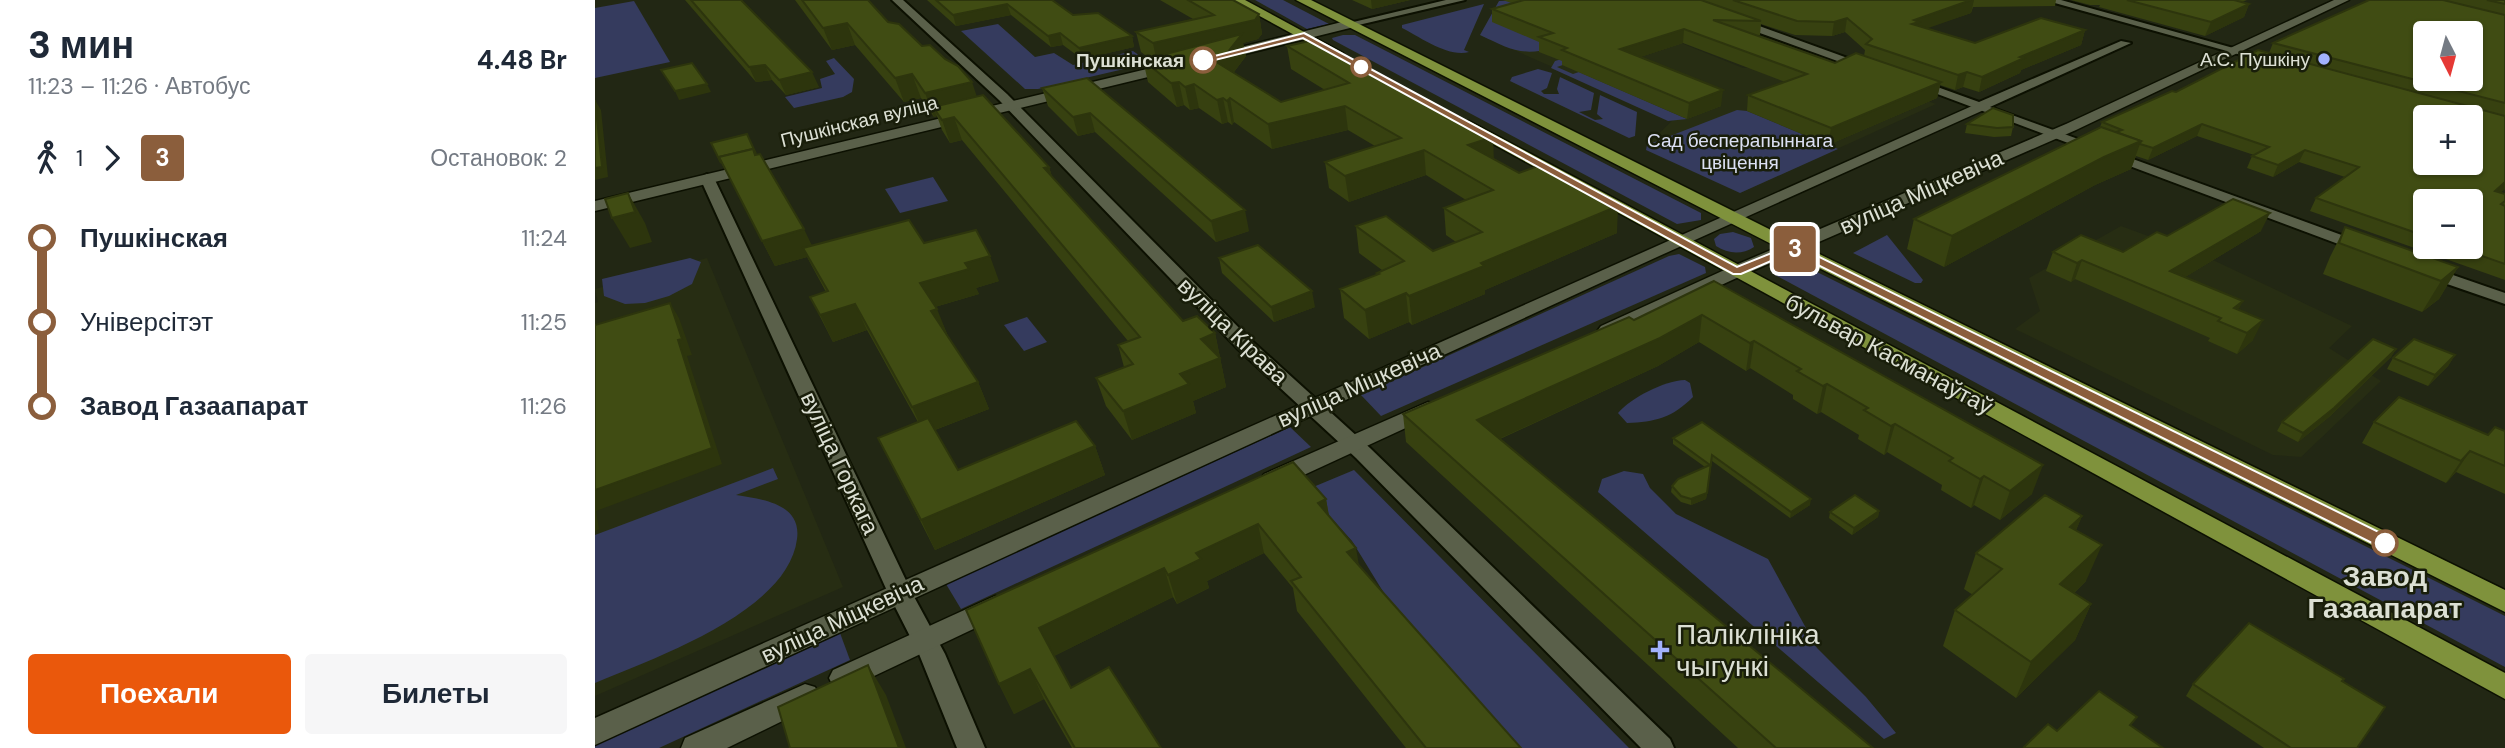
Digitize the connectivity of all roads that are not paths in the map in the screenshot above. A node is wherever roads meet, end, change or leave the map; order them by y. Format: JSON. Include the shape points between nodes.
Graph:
{"nodes":[{"id":1,"x":897,"y":0,"type":"edge"},
{"id":2,"x":1236,"y":0,"type":"edge"},
{"id":3,"x":1302,"y":0,"type":"edge"},
{"id":4,"x":1460,"y":0,"type":"edge"},
{"id":5,"x":2049,"y":0,"type":"edge"},
{"id":6,"x":2343,"y":0,"type":"edge"},
{"id":7,"x":1728,"y":19,"type":"edge"},
{"id":8,"x":1350,"y":24,"type":"junction"},
{"id":9,"x":1304,"y":35,"type":"junction"},
{"id":10,"x":2125,"y":43,"type":"dead end"},
{"id":11,"x":2233,"y":50,"type":"junction"},
{"id":12,"x":1349,"y":60,"type":"edge"},
{"id":13,"x":2292,"y":65,"type":"edge"},
{"id":14,"x":1888,"y":74,"type":"edge"},
{"id":15,"x":1900,"y":78,"type":"edge"},
{"id":16,"x":1011,"y":105,"type":"junction"},
{"id":17,"x":1981,"y":106,"type":"junction"},
{"id":18,"x":1451,"y":115,"type":"edge"},
{"id":19,"x":2054,"y":133,"type":"junction"},
{"id":20,"x":707,"y":178,"type":"junction"},
{"id":21,"x":595,"y":205,"type":"edge"},
{"id":22,"x":1734,"y":217,"type":"junction"},
{"id":23,"x":1681,"y":241,"type":"junction"},
{"id":24,"x":1793,"y":248,"type":"junction"},
{"id":25,"x":2379,"y":254,"type":"edge"},
{"id":26,"x":2417,"y":267,"type":"edge"},
{"id":27,"x":1737,"y":271,"type":"junction"},
{"id":28,"x":2505,"y":299,"type":"edge"},
{"id":29,"x":1586,"y":340,"type":"edge"},
{"id":30,"x":1446,"y":401,"type":"edge"},
{"id":31,"x":1311,"y":407,"type":"junction"},
{"id":32,"x":1353,"y":443,"type":"junction"},
{"id":33,"x":1250,"y":491,"type":"edge"},
{"id":34,"x":900,"y":593,"type":"junction"},
{"id":35,"x":1016,"y":597,"type":"edge"},
{"id":36,"x":2505,"y":602,"type":"edge"},
{"id":37,"x":925,"y":639,"type":"junction"},
{"id":38,"x":2505,"y":687,"type":"edge"},
{"id":39,"x":595,"y":732,"type":"edge"},
{"id":40,"x":696,"y":748,"type":"edge"},
{"id":41,"x":971,"y":748,"type":"edge"},
{"id":42,"x":1660,"y":748,"type":"edge"}],
"edges":[{"from":1,"to":16,"type":"street","name":"вуліца Кірава"},
{"from":2,"to":9,"type":"main road"},
{"from":3,"to":8,"type":"main road"},
{"from":4,"to":8,"type":"street","name":"Пушкінская вуліца"},
{"from":5,"to":11,"type":"street"},
{"from":6,"to":11,"type":"main road","name":"вуліца Міцкевіча"},
{"from":7,"to":14,"type":"street"},
{"from":8,"to":9,"type":"main road","name":"Пушкінская вуліца"},
{"from":8,"to":22,"type":"main road"},
{"from":9,"to":12,"type":"main road"},
{"from":9,"to":16,"type":"main road","name":"Пушкінская вуліца"},
{"from":10,"to":17,"type":"street","name":"вуліца Міцкевіча"},
{"from":11,"to":13,"type":"street"},
{"from":11,"to":19,"type":"main road","name":"вуліца Міцкевіча"},
{"from":15,"to":17,"type":"street"},
{"from":16,"to":20,"type":"main road","name":"Пушкінская вуліца"},
{"from":16,"to":31,"type":"street","name":"вуліца Кірава"},
{"from":17,"to":19,"type":"street"},
{"from":17,"to":22,"type":"main road","name":"вуліца Міцкевіча"},
{"from":18,"to":23,"type":"main road","name":"бульвар Касманаўтаў"},
{"from":19,"to":24,"type":"main road","name":"вуліца Міцкевіча"},
{"from":19,"to":25,"type":"street"},
{"from":20,"to":21,"type":"main road","name":"Пушкінская вуліца"},
{"from":20,"to":34,"type":"street","name":"вуліца Горкага"},
{"from":22,"to":23,"type":"main road","name":"вуліца Міцкевіча"},
{"from":22,"to":24,"type":"main road"},
{"from":23,"to":27,"type":"main road","name":"бульвар Касманаўтаў"},
{"from":23,"to":31,"type":"main road","name":"вуліца Міцкевіча"},
{"from":24,"to":27,"type":"main road","name":"вуліца Міцкевіча"},
{"from":24,"to":36,"type":"main road"},
{"from":26,"to":28,"type":"street"},
{"from":27,"to":29,"type":"main road","name":"вуліца Міцкевіча"},
{"from":27,"to":38,"type":"main road","name":"бульвар Касманаўтаў"},
{"from":30,"to":32,"type":"main road"},
{"from":31,"to":32,"type":"street","name":"вуліца Кірава"},
{"from":31,"to":34,"type":"main road","name":"вуліца Міцкевіча"},
{"from":32,"to":33,"type":"main road"},
{"from":32,"to":42,"type":"street","name":"вуліца Кірава"},
{"from":34,"to":37,"type":"street","name":"вуліца Горкага"},
{"from":34,"to":39,"type":"main road","name":"вуліца Міцкевіча"},
{"from":35,"to":37,"type":"main road"},
{"from":37,"to":40,"type":"main road"},
{"from":37,"to":41,"type":"street","name":"вуліца Горкага"}]}
